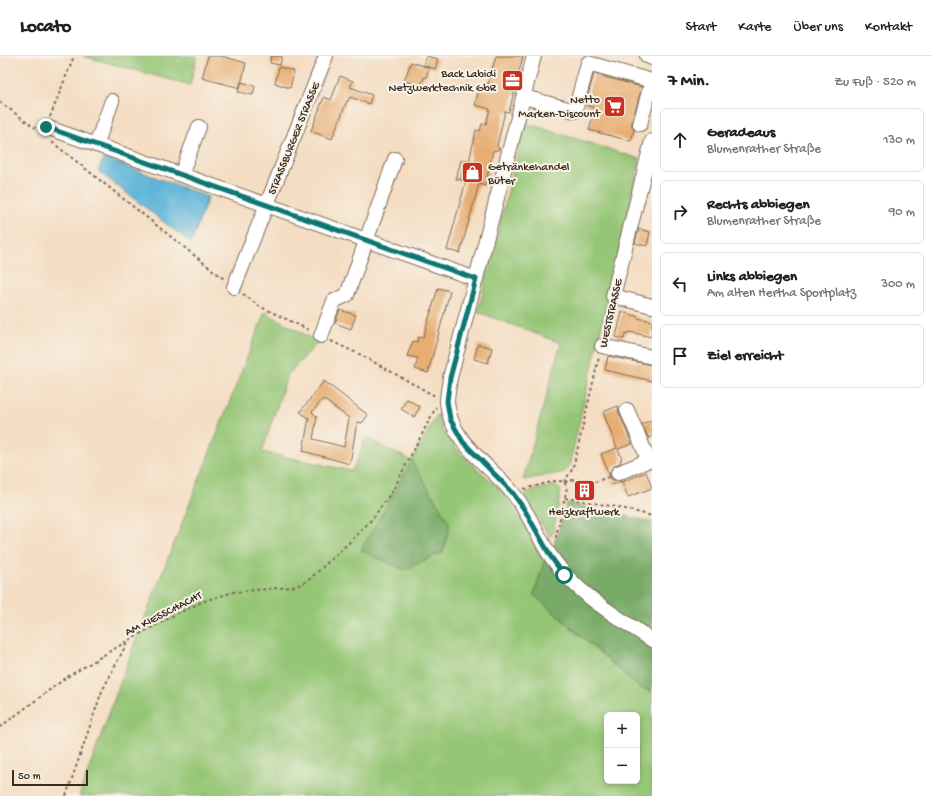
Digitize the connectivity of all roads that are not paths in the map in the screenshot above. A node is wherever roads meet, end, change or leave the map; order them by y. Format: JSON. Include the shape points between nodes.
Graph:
{"nodes":[{"id":1,"x":326,"y":56,"type":"edge"},
{"id":2,"x":534,"y":56,"type":"edge"},
{"id":3,"x":647,"y":56,"type":"edge"},
{"id":4,"x":652,"y":58,"type":"edge"},
{"id":5,"x":524,"y":97,"type":"junction"},
{"id":6,"x":112,"y":100,"type":"dead end"},
{"id":7,"x":640,"y":124,"type":"dead end"},
{"id":8,"x":199,"y":127,"type":"dead end"},
{"id":9,"x":44,"y":130,"type":"road end"},
{"id":10,"x":652,"y":141,"type":"edge"},
{"id":11,"x":96,"y":144,"type":"junction"},
{"id":12,"x":395,"y":159,"type":"dead end"},
{"id":13,"x":181,"y":175,"type":"junction"},
{"id":14,"x":647,"y":186,"type":"edge"},
{"id":15,"x":266,"y":205,"type":"junction"},
{"id":16,"x":366,"y":240,"type":"junction"},
{"id":17,"x":476,"y":279,"type":"junction"},
{"id":18,"x":234,"y":287,"type":"road end"},
{"id":19,"x":652,"y":306,"type":"edge"},
{"id":20,"x":321,"y":336,"type":"road end"},
{"id":21,"x":602,"y":346,"type":"road end"},
{"id":22,"x":652,"y":357,"type":"edge"},
{"id":23,"x":627,"y":410,"type":"dead end"},
{"id":24,"x":650,"y":460,"type":"edge"},
{"id":25,"x":618,"y":473,"type":"road end"},
{"id":26,"x":652,"y":640,"type":"edge"}],
"edges":[{"from":1,"to":15,"type":"street","name":"STRASSBURGER STRASSE"},
{"from":2,"to":5,"type":"street"},
{"from":3,"to":4,"type":"street"},
{"from":5,"to":7,"type":"street","via":[[575,111],[588,63],[652,81]]},
{"from":5,"to":17,"type":"street"},
{"from":6,"to":11,"type":"street"},
{"from":8,"to":13,"type":"street"},
{"from":9,"to":11,"type":"street"},
{"from":10,"to":14,"type":"street","name":"WESTSTRASSE"},
{"from":11,"to":13,"type":"street"},
{"from":12,"to":16,"type":"street"},
{"from":13,"to":15,"type":"street"},
{"from":14,"to":19,"type":"street","name":"WESTSTRASSE","via":[[613,296]]},
{"from":15,"to":16,"type":"street"},
{"from":15,"to":18,"type":"street","name":"STRASSBURGER STRASSE"},
{"from":16,"to":17,"type":"street"},
{"from":16,"to":20,"type":"street","via":[[347,295],[334,301]]},
{"from":17,"to":26,"type":"street","via":[[450,378],[447,401],[450,419],[463,442],[512,492],[564,575],[578,588]]},
{"from":21,"to":22,"type":"street"},
{"from":23,"to":24,"type":"street"},
{"from":24,"to":25,"type":"street"}]}
